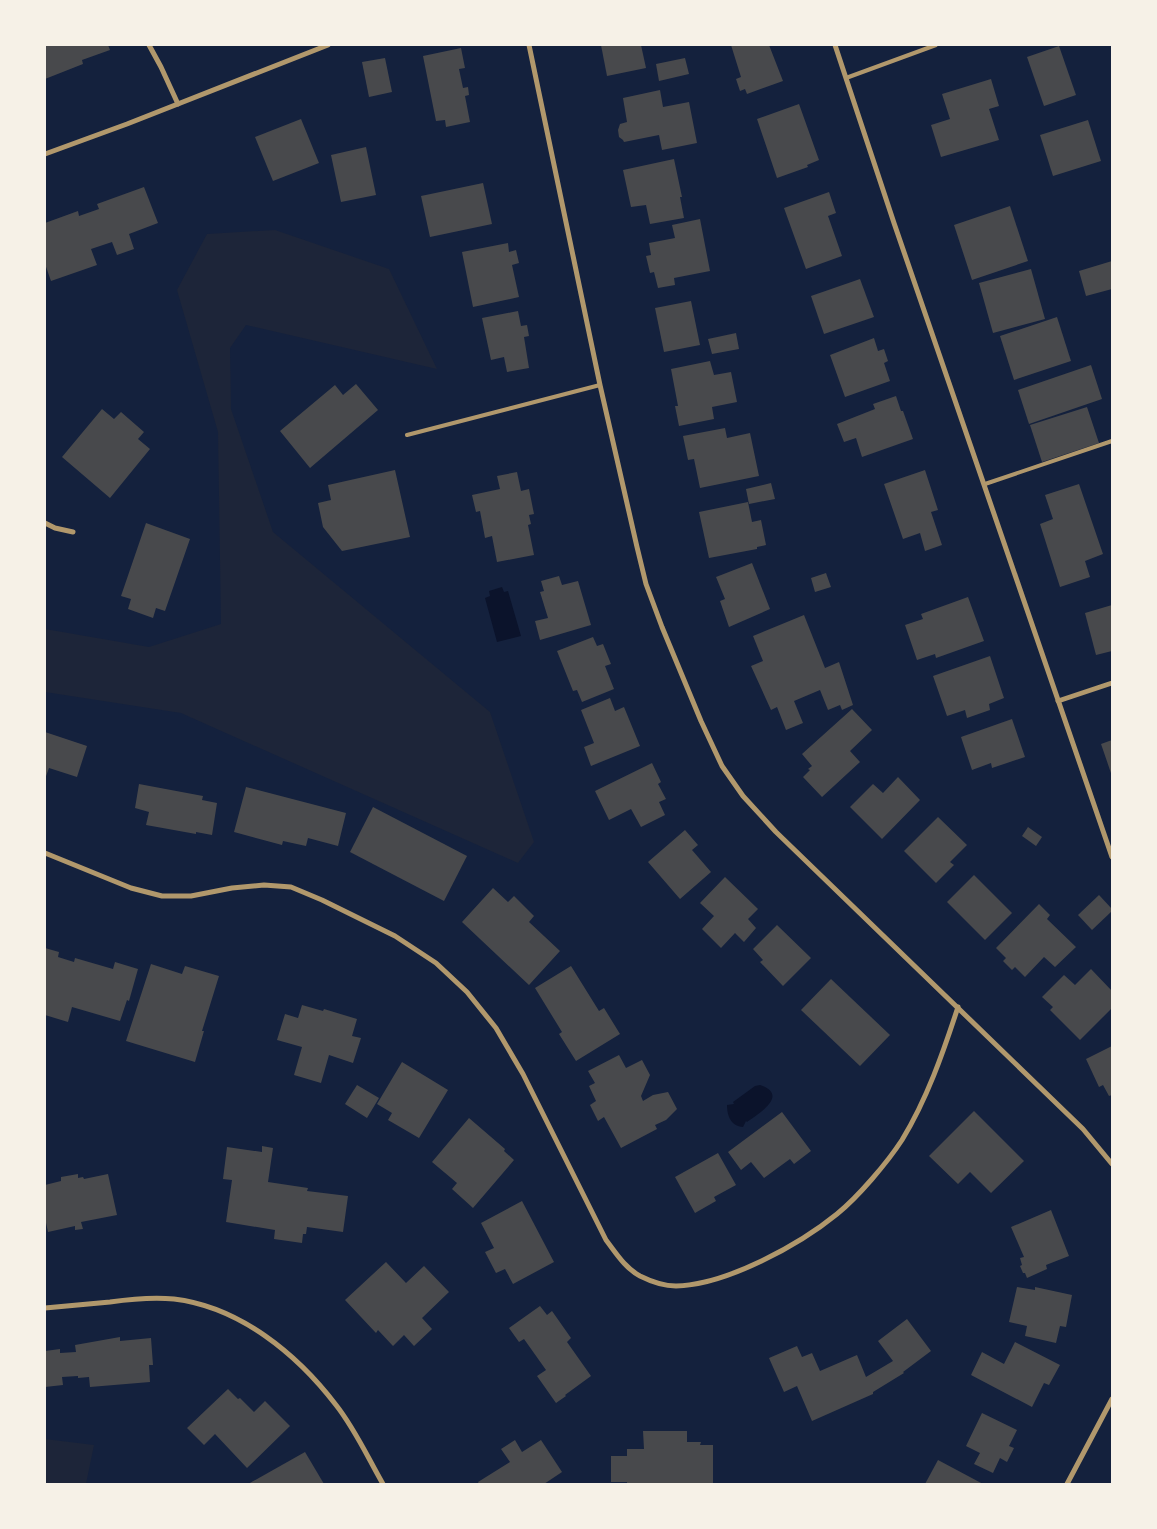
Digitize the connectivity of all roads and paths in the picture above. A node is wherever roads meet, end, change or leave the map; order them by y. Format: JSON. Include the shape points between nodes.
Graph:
{"nodes":[{"id":1,"x":149,"y":45,"type":"edge"},
{"id":2,"x":328,"y":45,"type":"edge"},
{"id":3,"x":529,"y":45,"type":"edge"},
{"id":4,"x":835,"y":45,"type":"edge"},
{"id":5,"x":936,"y":45,"type":"edge"},
{"id":6,"x":846,"y":78,"type":"junction"},
{"id":7,"x":178,"y":104,"type":"junction"},
{"id":8,"x":45,"y":154,"type":"edge"},
{"id":9,"x":600,"y":385,"type":"junction"},
{"id":10,"x":407,"y":435,"type":"dead end"},
{"id":11,"x":1112,"y":441,"type":"edge"},
{"id":12,"x":985,"y":484,"type":"junction"},
{"id":13,"x":45,"y":523,"type":"edge"},
{"id":14,"x":73,"y":532,"type":"dead end"},
{"id":15,"x":1112,"y":683,"type":"edge"},
{"id":16,"x":1058,"y":701,"type":"junction"},
{"id":17,"x":45,"y":853,"type":"edge"},
{"id":18,"x":1112,"y":857,"type":"edge"},
{"id":19,"x":958,"y":1007,"type":"junction"},
{"id":20,"x":1112,"y":1164,"type":"edge"},
{"id":21,"x":45,"y":1308,"type":"edge"},
{"id":22,"x":1112,"y":1399,"type":"edge"},
{"id":23,"x":383,"y":1484,"type":"edge"},
{"id":24,"x":1067,"y":1484,"type":"edge"}],
"edges":[{"from":1,"to":7,"type":"street"},
{"from":2,"to":7,"type":"street"},
{"from":3,"to":9,"type":"street"},
{"from":4,"to":6,"type":"street"},
{"from":5,"to":6,"type":"lane"},
{"from":6,"to":12,"type":"street"},
{"from":7,"to":8,"type":"street"},
{"from":9,"to":10,"type":"lane"},
{"from":9,"to":19,"type":"street","via":[[646,584],[697,713],[722,766],[743,796],[776,832]]},
{"from":11,"to":12,"type":"lane"},
{"from":12,"to":16,"type":"street"},
{"from":13,"to":14,"type":"street"},
{"from":15,"to":16,"type":"street"},
{"from":16,"to":18,"type":"street"},
{"from":17,"to":19,"type":"street","via":[[131,888],[162,896],[191,896],[264,885],[291,887],[395,936],[436,963],[467,992],[496,1028],[523,1074],[606,1240],[622,1261],[639,1275],[674,1286],[694,1285],[748,1267],[797,1243],[838,1213],[871,1180],[901,1140],[924,1098]]},
{"from":19,"to":20,"type":"street","via":[[1083,1130]]},
{"from":21,"to":23,"type":"street","via":[[144,1298],[174,1299],[234,1317],[262,1334],[315,1380],[337,1406]]},
{"from":22,"to":24,"type":"street"}]}
